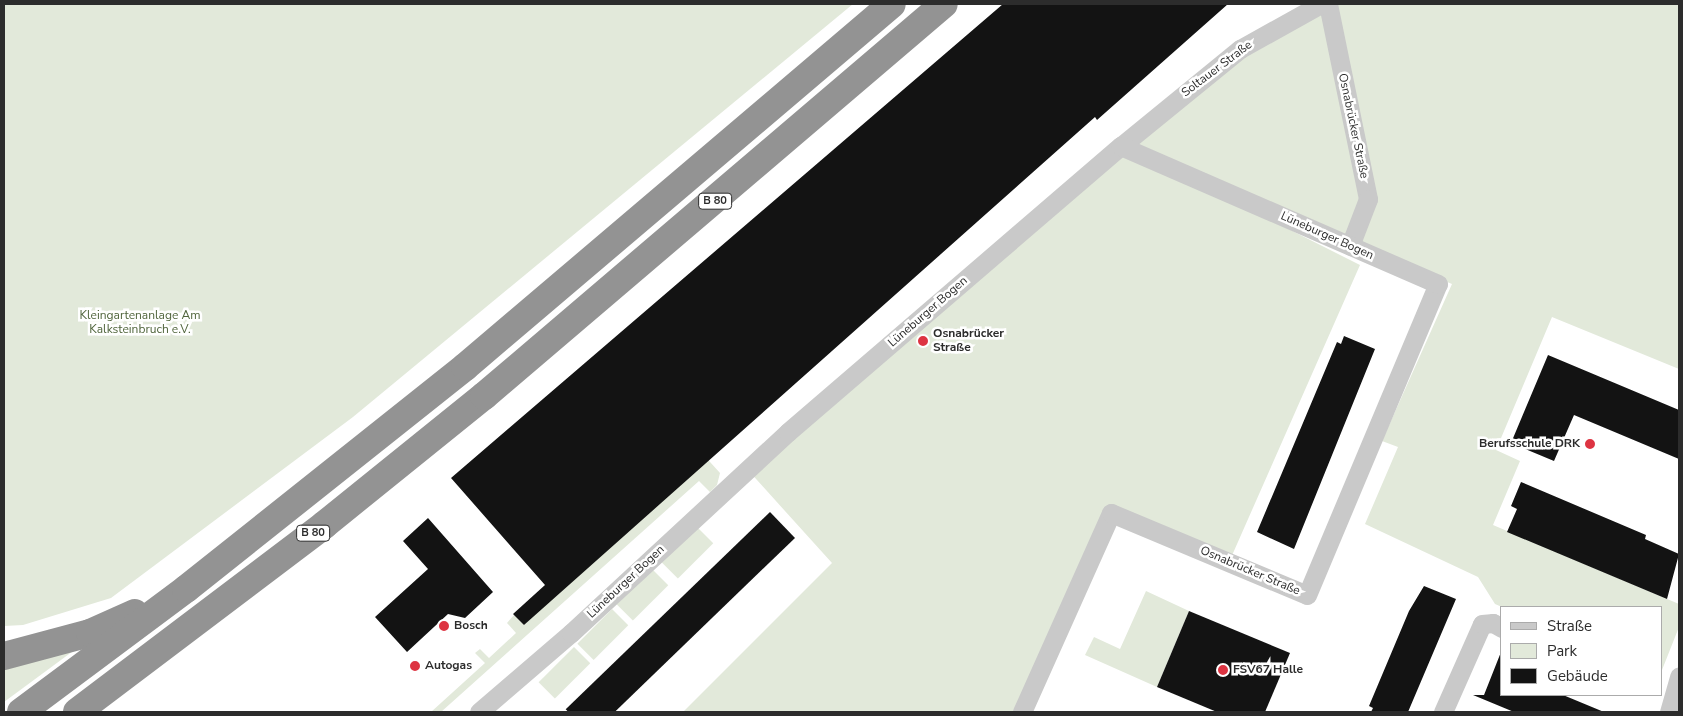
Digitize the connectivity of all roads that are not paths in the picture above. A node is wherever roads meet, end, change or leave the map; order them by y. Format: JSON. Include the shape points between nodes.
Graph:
{"nodes":[{"id":1,"x":892,"y":4,"type":"edge"},
{"id":2,"x":944,"y":4,"type":"edge"},
{"id":3,"x":1321,"y":4,"type":"edge"},
{"id":4,"x":1328,"y":4,"type":"edge"},
{"id":5,"x":1121,"y":146,"type":"junction"},
{"id":6,"x":1350,"y":246,"type":"junction"},
{"id":7,"x":1438,"y":284,"type":"joint"},
{"id":8,"x":186,"y":589,"type":"junction"},
{"id":9,"x":1500,"y":627,"type":"edge"},
{"id":10,"x":4,"y":656,"type":"edge"},
{"id":11,"x":139,"y":665,"type":"junction"},
{"id":12,"x":1679,"y":676,"type":"edge"},
{"id":13,"x":1665,"y":703,"type":"edge"},
{"id":14,"x":21,"y":712,"type":"edge"},
{"id":15,"x":78,"y":712,"type":"edge"},
{"id":16,"x":102,"y":712,"type":"edge"},
{"id":17,"x":479,"y":712,"type":"edge"},
{"id":18,"x":1022,"y":712,"type":"edge"},
{"id":19,"x":1443,"y":712,"type":"edge"}],
"edges":[{"from":1,"to":8,"type":"highway","number":"B 80","via":[[465,367]]},
{"from":2,"to":11,"type":"highway","number":"B 80","via":[[484,396],[324,525]]},
{"from":3,"to":5,"type":"street","name":"Soltauer Straße","via":[[1240,49]]},
{"from":4,"to":6,"type":"street","name":"Osnabrücker Straße","via":[[1368,198]]},
{"from":5,"to":6,"type":"street","name":"Lüneburger Bogen"},
{"from":5,"to":17,"type":"street","name":"Lüneburger Bogen","via":[[788,432],[571,633]]},
{"from":6,"to":7,"type":"street","name":"Lüneburger Bogen"},
{"from":7,"to":18,"type":"street","name":"Osnabrücker Straße","via":[[1307,595],[1110,513]]},
{"from":8,"to":10,"type":"highway","via":[[90,633]]},
{"from":8,"to":14,"type":"highway","number":"B 80"},
{"from":9,"to":19,"type":"street","via":[[1492,622],[1482,624]]},
{"from":11,"to":15,"type":"highway","number":"B 80"},
{"from":11,"to":16,"type":"highway"},
{"from":12,"to":13,"type":"street"}]}
